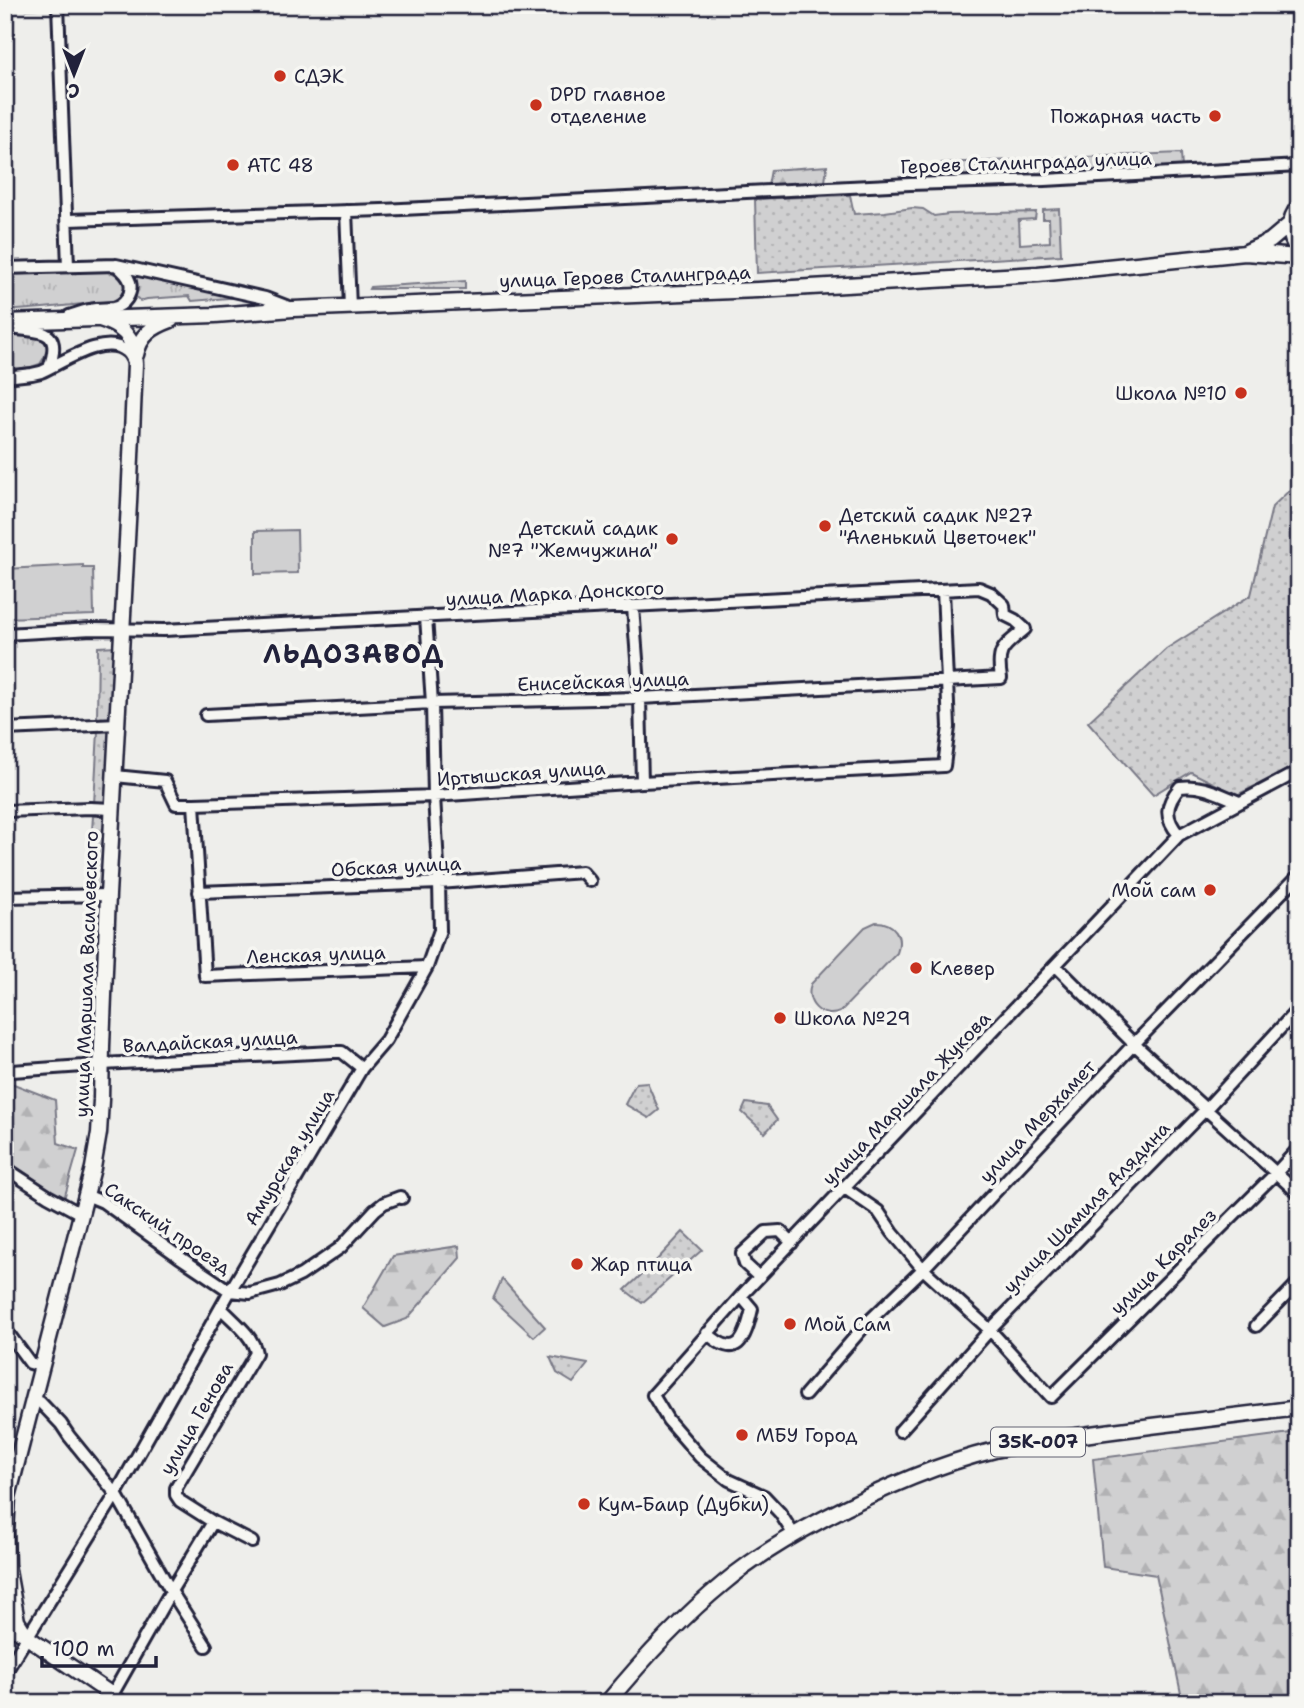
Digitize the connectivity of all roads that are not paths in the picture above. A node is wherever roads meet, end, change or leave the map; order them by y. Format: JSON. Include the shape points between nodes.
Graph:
{"nodes":[{"id":1,"x":58,"y":5,"type":"edge"},
{"id":2,"x":1299,"y":166,"type":"edge"},
{"id":3,"x":1299,"y":206,"type":"edge"},
{"id":4,"x":346,"y":211,"type":"junction"},
{"id":5,"x":68,"y":220,"type":"junction"},
{"id":6,"x":1289,"y":225,"type":"junction"},
{"id":7,"x":1245,"y":253,"type":"junction"},
{"id":8,"x":1299,"y":255,"type":"edge"},
{"id":9,"x":116,"y":265,"type":"junction"},
{"id":10,"x":68,"y":266,"type":"junction"},
{"id":11,"x":5,"y":268,"type":"edge"},
{"id":12,"x":350,"y":307,"type":"junction"},
{"id":13,"x":293,"y":309,"type":"junction"},
{"id":14,"x":184,"y":316,"type":"junction"},
{"id":15,"x":97,"y":318,"type":"junction"},
{"id":16,"x":59,"y":319,"type":"junction"},
{"id":17,"x":5,"y":325,"type":"edge"},
{"id":18,"x":135,"y":364,"type":"junction"},
{"id":19,"x":50,"y":368,"type":"junction"},
{"id":20,"x":5,"y":377,"type":"edge"},
{"id":21,"x":943,"y":590,"type":"junction"},
{"id":22,"x":633,"y":607,"type":"junction"},
{"id":23,"x":426,"y":617,"type":"junction"},
{"id":24,"x":122,"y":630,"type":"junction"},
{"id":25,"x":5,"y":634,"type":"edge"},
{"id":26,"x":1001,"y":678,"type":"joint"},
{"id":27,"x":947,"y":680,"type":"junction"},
{"id":28,"x":640,"y":698,"type":"junction"},
{"id":29,"x":432,"y":703,"type":"junction"},
{"id":30,"x":206,"y":715,"type":"dead end"},
{"id":31,"x":118,"y":724,"type":"junction"},
{"id":32,"x":5,"y":729,"type":"edge"},
{"id":33,"x":1299,"y":771,"type":"edge"},
{"id":34,"x":115,"y":776,"type":"junction"},
{"id":35,"x":642,"y":782,"type":"junction"},
{"id":36,"x":434,"y":796,"type":"junction"},
{"id":37,"x":1239,"y":802,"type":"junction"},
{"id":38,"x":194,"y":804,"type":"junction"},
{"id":39,"x":113,"y":809,"type":"junction"},
{"id":40,"x":5,"y":811,"type":"edge"},
{"id":41,"x":1184,"y":832,"type":"junction"},
{"id":42,"x":1299,"y":875,"type":"edge"},
{"id":43,"x":590,"y":881,"type":"dead end"},
{"id":44,"x":439,"y":883,"type":"junction"},
{"id":45,"x":199,"y":892,"type":"junction"},
{"id":46,"x":108,"y":895,"type":"junction"},
{"id":47,"x":5,"y":897,"type":"edge"},
{"id":48,"x":427,"y":967,"type":"junction"},
{"id":49,"x":1056,"y":967,"type":"junction"},
{"id":50,"x":1299,"y":1008,"type":"edge"},
{"id":51,"x":1134,"y":1044,"type":"junction"},
{"id":52,"x":5,"y":1059,"type":"edge"},
{"id":53,"x":102,"y":1063,"type":"junction"},
{"id":54,"x":362,"y":1068,"type":"junction"},
{"id":55,"x":9,"y":1075,"type":"edge"},
{"id":56,"x":1206,"y":1109,"type":"junction"},
{"id":57,"x":1299,"y":1148,"type":"edge"},
{"id":58,"x":5,"y":1168,"type":"edge"},
{"id":59,"x":1276,"y":1173,"type":"junction"},
{"id":60,"x":844,"y":1187,"type":"junction"},
{"id":61,"x":1299,"y":1194,"type":"edge"},
{"id":62,"x":86,"y":1195,"type":"junction"},
{"id":63,"x":402,"y":1198,"type":"dead end"},
{"id":64,"x":81,"y":1214,"type":"junction"},
{"id":65,"x":792,"y":1243,"type":"junction"},
{"id":66,"x":923,"y":1269,"type":"junction"},
{"id":67,"x":760,"y":1278,"type":"junction"},
{"id":68,"x":1299,"y":1282,"type":"edge"},
{"id":69,"x":230,"y":1291,"type":"junction"},
{"id":70,"x":741,"y":1296,"type":"junction"},
{"id":71,"x":221,"y":1308,"type":"junction"},
{"id":72,"x":1256,"y":1326,"type":"dead end"},
{"id":73,"x":5,"y":1329,"type":"edge"},
{"id":74,"x":990,"y":1330,"type":"junction"},
{"id":75,"x":707,"y":1333,"type":"junction"},
{"id":76,"x":41,"y":1366,"type":"junction"},
{"id":77,"x":805,"y":1395,"type":"dead end"},
{"id":78,"x":33,"y":1400,"type":"junction"},
{"id":79,"x":1299,"y":1408,"type":"edge"},
{"id":80,"x":900,"y":1431,"type":"dead end"},
{"id":81,"x":116,"y":1494,"type":"junction"},
{"id":82,"x":7,"y":1497,"type":"edge"},
{"id":83,"x":213,"y":1522,"type":"junction"},
{"id":84,"x":794,"y":1535,"type":"junction"},
{"id":85,"x":252,"y":1542,"type":"dead end"},
{"id":86,"x":171,"y":1591,"type":"junction"},
{"id":87,"x":5,"y":1626,"type":"edge"},
{"id":88,"x":27,"y":1637,"type":"junction"},
{"id":89,"x":206,"y":1646,"type":"dead end"},
{"id":90,"x":5,"y":1673,"type":"edge"},
{"id":91,"x":114,"y":1700,"type":"edge"},
{"id":92,"x":607,"y":1703,"type":"edge"}],
"edges":[{"from":1,"to":5,"type":"street"},
{"from":2,"to":4,"type":"street","name":"Героев Сталинграда улица"},
{"from":3,"to":6,"type":"main road"},
{"from":4,"to":5,"type":"street"},
{"from":4,"to":12,"type":"street"},
{"from":5,"to":10,"type":"street"},
{"from":6,"to":7,"type":"main road","name":"улица Героев Сталинграда"},
{"from":6,"to":8,"type":"main road"},
{"from":7,"to":8,"type":"main road","name":"улица Героев Сталинграда"},
{"from":7,"to":12,"type":"main road","name":"улица Героев Сталинграда","via":[[1038,274]]},
{"from":9,"to":10,"type":"street"},
{"from":9,"to":13,"type":"street","via":[[265,298]]},
{"from":9,"to":16,"type":"street","via":[[130,282],[121,304]]},
{"from":10,"to":11,"type":"street"},
{"from":12,"to":13,"type":"main road","name":"улица Героев Сталинграда"},
{"from":13,"to":14,"type":"main road","name":"улица Героев Сталинграда"},
{"from":14,"to":15,"type":"main road","name":"улица Героев Сталинграда"},
{"from":14,"to":18,"type":"main road","via":[[149,331],[141,340]]},
{"from":15,"to":16,"type":"main road","name":"улица Героев Сталинграда"},
{"from":15,"to":18,"type":"main road","name":"улица Маршала Василевского","via":[[113,323],[127,335]]},
{"from":16,"to":17,"type":"main road","name":"улица Героев Сталинграда"},
{"from":17,"to":19,"type":"street","via":[[48,335],[54,351]]},
{"from":18,"to":19,"type":"street","via":[[127,351],[101,345]]},
{"from":18,"to":24,"type":"main road","name":"улица Маршала Василевского"},
{"from":19,"to":20,"type":"street"},
{"from":21,"to":22,"type":"street","name":"улица Марка Донского"},
{"from":21,"to":26,"type":"street","name":"улица Марка Донского","via":[[985,590],[1004,605],[1005,615],[1025,629],[1000,652]]},
{"from":21,"to":27,"type":"street"},
{"from":22,"to":23,"type":"street","name":"улица Марка Донского"},
{"from":22,"to":28,"type":"street"},
{"from":23,"to":24,"type":"street","name":"улица Марка Донского"},
{"from":23,"to":29,"type":"street","name":"Амурская улица"},
{"from":24,"to":25,"type":"street","name":"улица Марка Донского"},
{"from":24,"to":31,"type":"main road","name":"улица Маршала Василевского"},
{"from":26,"to":27,"type":"street","name":"Енисейская улица"},
{"from":27,"to":28,"type":"street","name":"Енисейская улица"},
{"from":27,"to":35,"type":"street","name":"Иртышская улица","via":[[949,727],[944,766]]},
{"from":28,"to":29,"type":"street","name":"Енисейская улица"},
{"from":28,"to":35,"type":"street"},
{"from":29,"to":30,"type":"street","name":"Енисейская улица"},
{"from":29,"to":36,"type":"street","name":"Амурская улица"},
{"from":31,"to":32,"type":"street"},
{"from":31,"to":34,"type":"main road","name":"улица Маршала Василевского"},
{"from":33,"to":37,"type":"street","name":"улица Маршала Жукова"},
{"from":34,"to":38,"type":"street","via":[[165,781],[176,804]]},
{"from":34,"to":39,"type":"main road","name":"улица Маршала Василевского"},
{"from":35,"to":36,"type":"street","name":"Иртышская улица"},
{"from":36,"to":38,"type":"street","name":"Иртышская улица"},
{"from":36,"to":44,"type":"street","name":"Амурская улица"},
{"from":37,"to":41,"type":"street","name":"улица Маршала Жукова"},
{"from":37,"to":41,"type":"street","via":[[1205,788],[1180,788],[1168,811],[1170,825]]},
{"from":38,"to":45,"type":"street"},
{"from":39,"to":40,"type":"street"},
{"from":39,"to":46,"type":"main road","name":"улица Маршала Василевского"},
{"from":41,"to":49,"type":"street","name":"улица Маршала Жукова"},
{"from":42,"to":51,"type":"street","name":"улица Мерхамет"},
{"from":43,"to":44,"type":"street","name":"Обская улица","via":[[582,872]]},
{"from":44,"to":45,"type":"street","name":"Обская улица"},
{"from":44,"to":48,"type":"street","name":"Амурская улица","via":[[440,930]]},
{"from":45,"to":48,"type":"street","name":"Ленская улица","via":[[205,976]]},
{"from":46,"to":47,"type":"street"},
{"from":46,"to":53,"type":"main road","name":"улица Маршала Василевского"},
{"from":48,"to":54,"type":"street","name":"Амурская улица","via":[[386,1040]]},
{"from":49,"to":51,"type":"street"},
{"from":49,"to":60,"type":"street","name":"улица Маршала Жукова"},
{"from":50,"to":56,"type":"street","name":"улица Шамиля Алядина"},
{"from":51,"to":56,"type":"street"},
{"from":51,"to":66,"type":"street","name":"улица Мерхамет"},
{"from":52,"to":55,"type":"street"},
{"from":53,"to":54,"type":"street","name":"Валдайская улица","via":[[342,1052]]},
{"from":53,"to":55,"type":"street","name":"Валдайская улица"},
{"from":53,"to":62,"type":"main road","name":"улица Маршала Василевского","via":[[99,1133]]},
{"from":54,"to":69,"type":"street","name":"Амурская улица"},
{"from":56,"to":59,"type":"street"},
{"from":56,"to":74,"type":"street","name":"улица Шамиля Алядина"},
{"from":57,"to":59,"type":"street","name":"улица Каралез"},
{"from":58,"to":64,"type":"street","name":"Сакский проезд"},
{"from":59,"to":61,"type":"street"},
{"from":59,"to":74,"type":"street","name":"улица Каралез","via":[[1051,1397]]},
{"from":60,"to":65,"type":"street","name":"улица Маршала Жукова"},
{"from":60,"to":66,"type":"street","via":[[878,1211]]},
{"from":62,"to":64,"type":"main road","name":"улица Маршала Василевского"},
{"from":62,"to":69,"type":"street","name":"Сакский проезд","via":[[103,1202]]},
{"from":63,"to":69,"type":"street","via":[[384,1203],[340,1248],[301,1275],[264,1290]]},
{"from":64,"to":76,"type":"main road","name":"улица Маршала Василевского"},
{"from":65,"to":67,"type":"street","name":"улица Маршала Жукова"},
{"from":65,"to":67,"type":"street","via":[[780,1231],[766,1232],[742,1254],[745,1265]]},
{"from":66,"to":74,"type":"street"},
{"from":66,"to":77,"type":"street","name":"улица Мерхамет","via":[[868,1322]]},
{"from":67,"to":70,"type":"street","name":"улица Маршала Жукова"},
{"from":68,"to":72,"type":"street"},
{"from":69,"to":71,"type":"street","name":"Амурская улица"},
{"from":70,"to":75,"type":"street","name":"улица Маршала Жукова"},
{"from":70,"to":75,"type":"street","via":[[752,1309],[737,1345],[721,1345]]},
{"from":71,"to":81,"type":"street","name":"Амурская улица"},
{"from":71,"to":83,"type":"street","name":"улица Генова","via":[[251,1340],[256,1353],[176,1488],[180,1501]]},
{"from":73,"to":76,"type":"street","via":[[30,1363]]},
{"from":74,"to":80,"type":"street","name":"улица Шамиля Алядина"},
{"from":75,"to":84,"type":"street","name":"улица Маршала Жукова","via":[[653,1395],[700,1457],[729,1480],[764,1496]]},
{"from":76,"to":78,"type":"main road","name":"улица Маршала Василевского"},
{"from":78,"to":81,"type":"street","via":[[61,1424]]},
{"from":78,"to":82,"type":"main road","name":"улица Маршала Василевского"},
{"from":79,"to":84,"type":"main road","number":"35К-007","via":[[1052,1439],[994,1451],[900,1481]]},
{"from":81,"to":86,"type":"street"},
{"from":81,"to":88,"type":"street","name":"Амурская улица"},
{"from":82,"to":88,"type":"main road","name":"улица Маршала Василевского","via":[[7,1570],[16,1621]]},
{"from":83,"to":85,"type":"street","name":"улица Генова"},
{"from":83,"to":86,"type":"street"},
{"from":84,"to":92,"type":"main road","number":"35К-007","via":[[727,1580],[689,1613]]},
{"from":86,"to":89,"type":"street"},
{"from":86,"to":91,"type":"street"},
{"from":87,"to":88,"type":"street"},
{"from":88,"to":90,"type":"street","name":"Амурская улица"},
{"from":88,"to":91,"type":"main road"}]}
